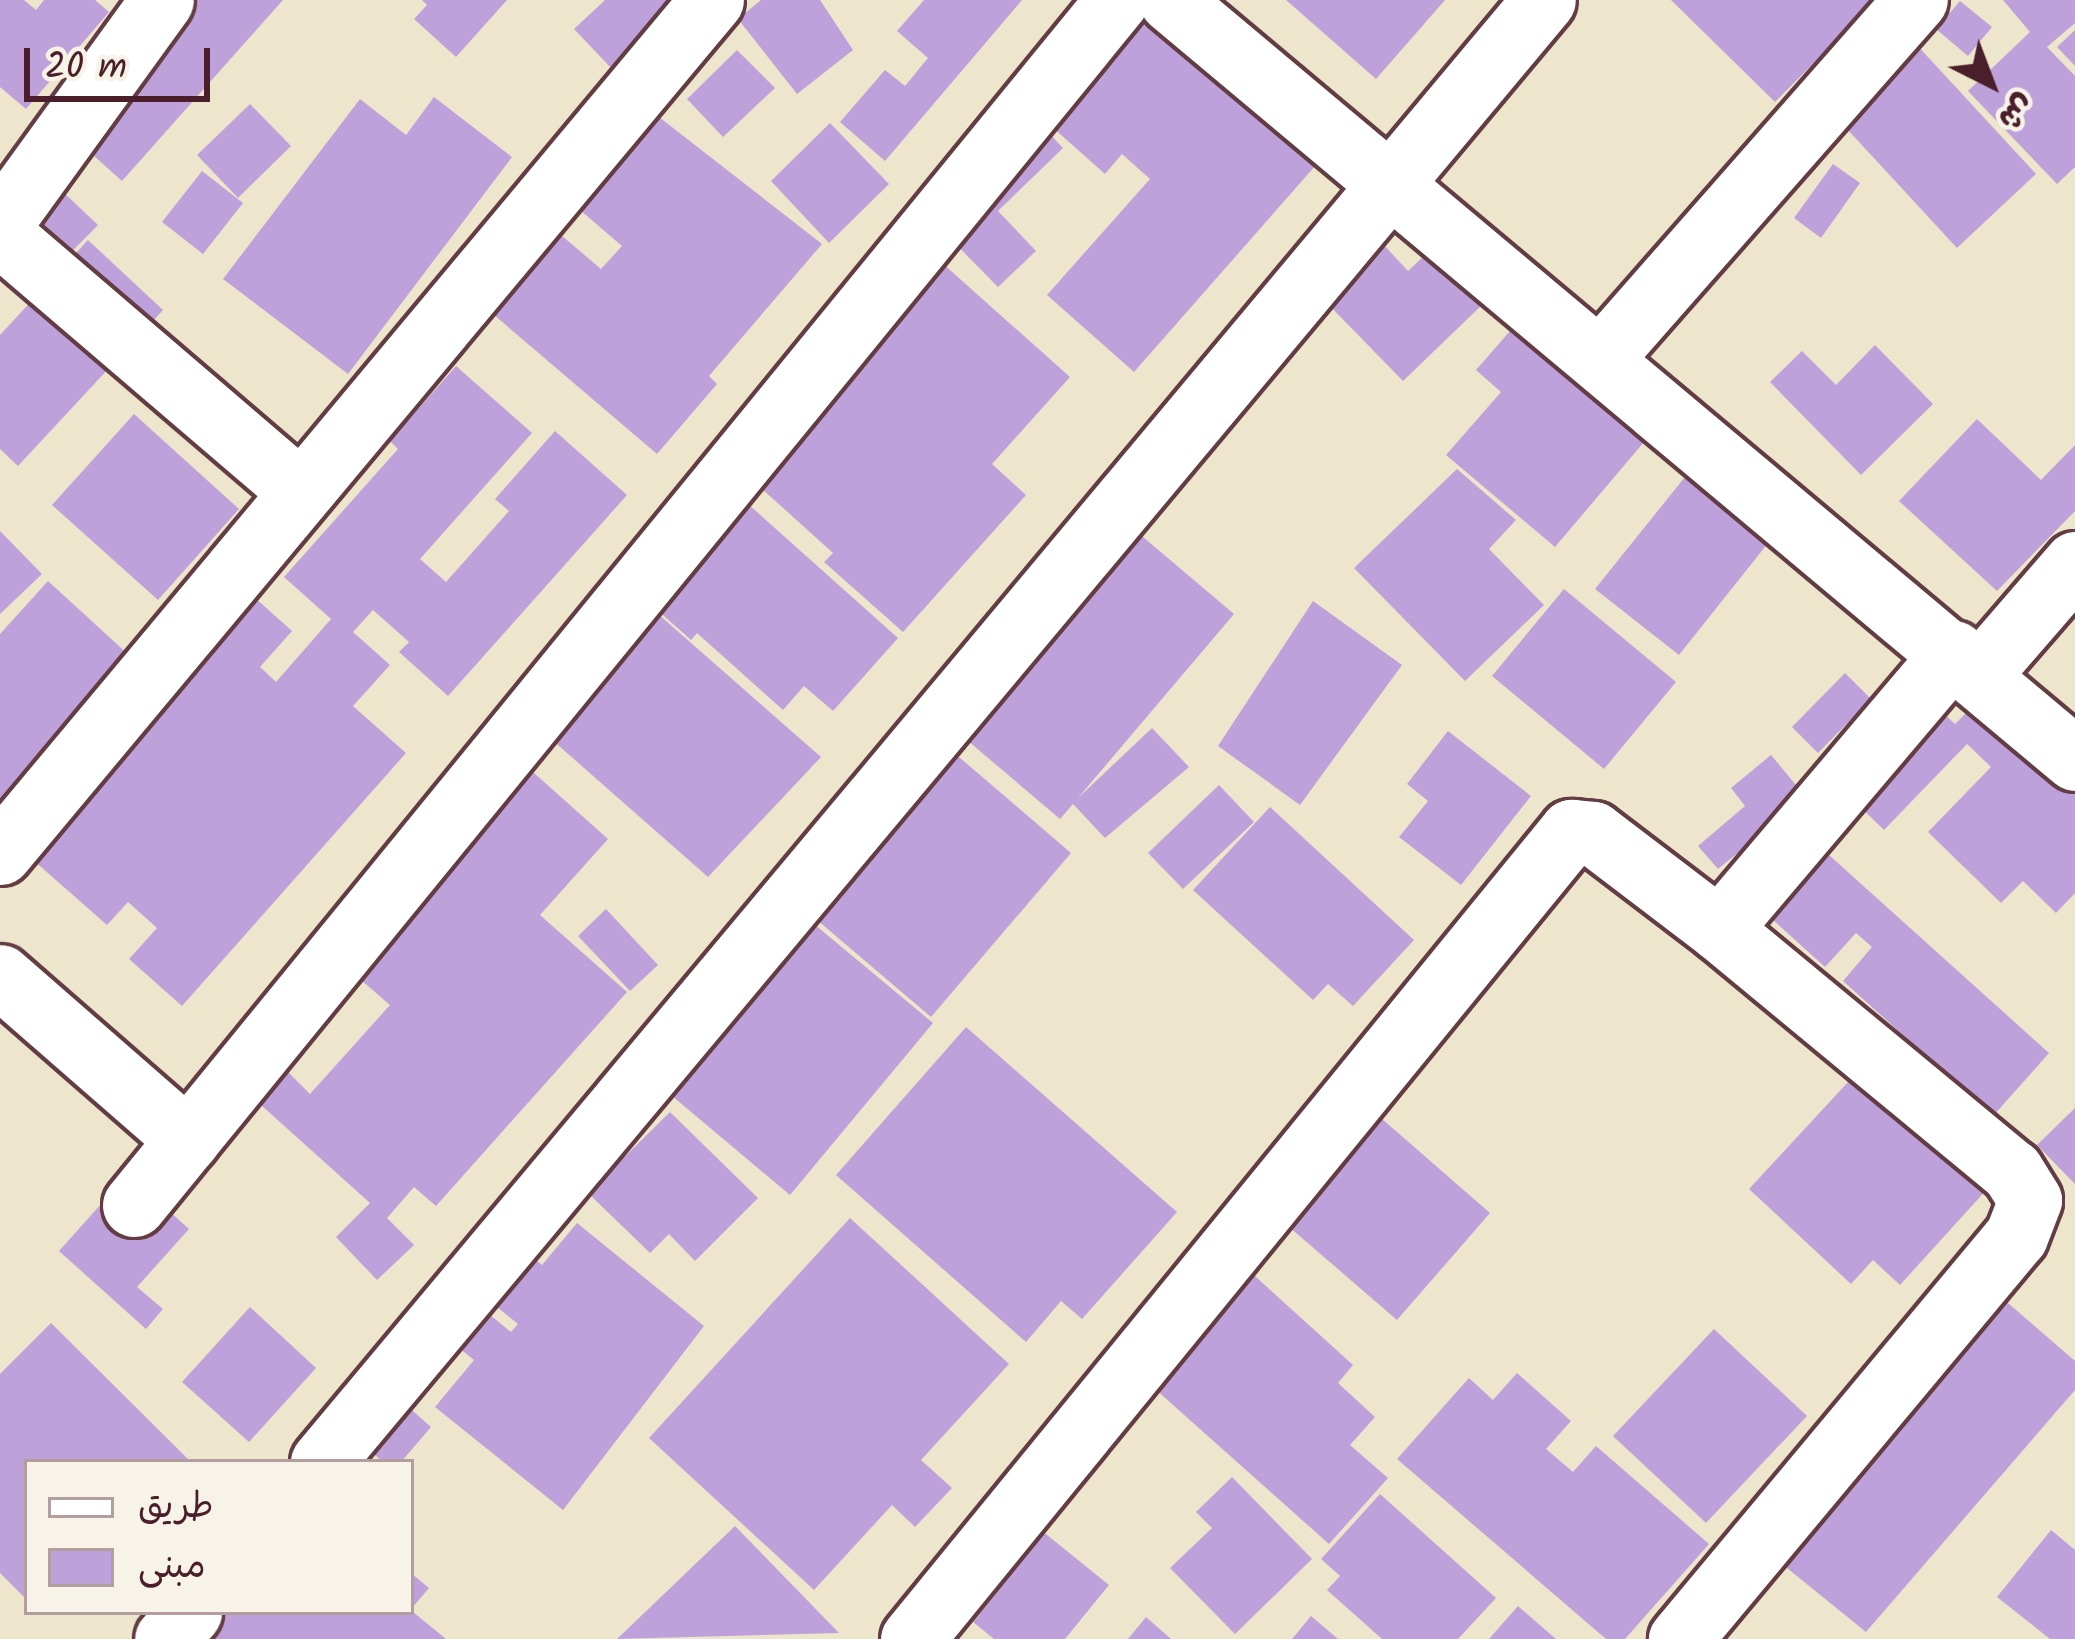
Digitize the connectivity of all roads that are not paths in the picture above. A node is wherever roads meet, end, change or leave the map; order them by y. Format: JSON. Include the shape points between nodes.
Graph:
{"nodes":[{"id":1,"x":162,"y":0,"type":"edge"},
{"id":2,"x":712,"y":0,"type":"edge"},
{"id":3,"x":1117,"y":0,"type":"edge"},
{"id":4,"x":1169,"y":0,"type":"edge"},
{"id":5,"x":1544,"y":0,"type":"edge"},
{"id":6,"x":1916,"y":0,"type":"edge"},
{"id":7,"x":1390,"y":182,"type":"junction"},
{"id":8,"x":0,"y":224,"type":"edge"},
{"id":9,"x":0,"y":234,"type":"edge"},
{"id":10,"x":1601,"y":358,"type":"junction"},
{"id":11,"x":301,"y":492,"type":"junction"},
{"id":12,"x":2075,"y":563,"type":"edge"},
{"id":13,"x":1967,"y":663,"type":"junction"},
{"id":14,"x":2075,"y":759,"type":"edge"},
{"id":15,"x":0,"y":853,"type":"edge"},
{"id":16,"x":1718,"y":929,"type":"junction"},
{"id":17,"x":0,"y":976,"type":"edge"},
{"id":18,"x":188,"y":1139,"type":"junction"},
{"id":19,"x":134,"y":1205,"type":"dead end"},
{"id":20,"x":325,"y":1459,"type":"edge"},
{"id":21,"x":187,"y":1615,"type":"edge"},
{"id":22,"x":166,"y":1639,"type":"edge"},
{"id":23,"x":913,"y":1639,"type":"edge"},
{"id":24,"x":1680,"y":1639,"type":"edge"}],
"edges":[{"from":1,"to":8,"type":"street"},
{"from":2,"to":11,"type":"street"},
{"from":3,"to":18,"type":"street"},
{"from":4,"to":7,"type":"street"},
{"from":5,"to":7,"type":"street"},
{"from":6,"to":10,"type":"street"},
{"from":7,"to":10,"type":"street"},
{"from":7,"to":20,"type":"street"},
{"from":9,"to":11,"type":"street"},
{"from":10,"to":13,"type":"street"},
{"from":11,"to":15,"type":"street"},
{"from":12,"to":13,"type":"street"},
{"from":13,"to":14,"type":"street"},
{"from":13,"to":16,"type":"street"},
{"from":16,"to":23,"type":"street","via":[[1593,833],[1570,831],[1551,847]]},
{"from":16,"to":24,"type":"street","via":[[2012,1171],[2030,1200],[2016,1236]]},
{"from":17,"to":18,"type":"street"},
{"from":18,"to":19,"type":"street"},
{"from":21,"to":22,"type":"street"}]}
